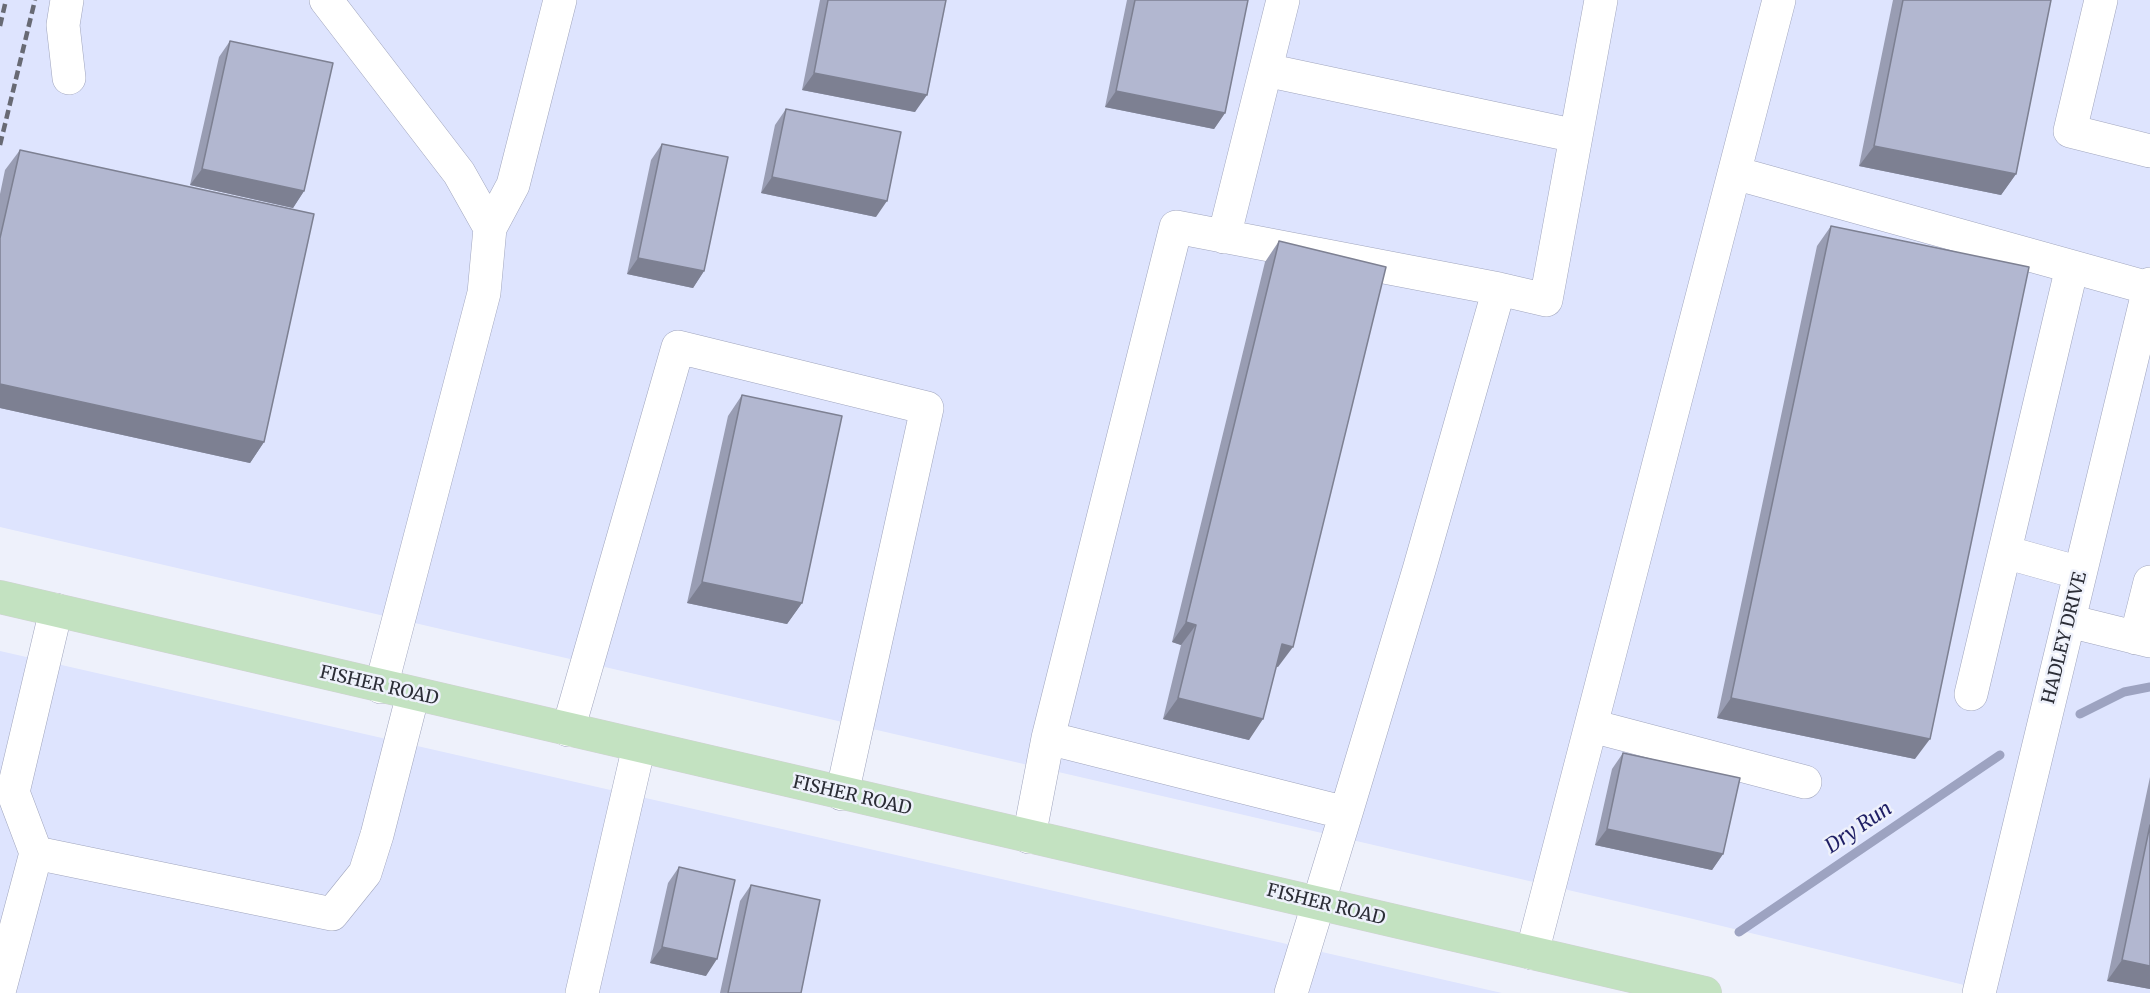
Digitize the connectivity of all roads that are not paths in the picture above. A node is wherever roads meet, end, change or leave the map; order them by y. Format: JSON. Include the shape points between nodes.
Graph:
{"nodes":[{"id":1,"x":67,"y":0,"type":"edge"},
{"id":2,"x":326,"y":0,"type":"edge"},
{"id":3,"x":560,"y":0,"type":"edge"},
{"id":4,"x":1284,"y":0,"type":"edge"},
{"id":5,"x":1601,"y":0,"type":"edge"},
{"id":6,"x":1779,"y":0,"type":"edge"},
{"id":7,"x":2101,"y":0,"type":"edge"},
{"id":8,"x":1266,"y":70,"type":"junction"},
{"id":9,"x":69,"y":78,"type":"dead end"},
{"id":10,"x":1576,"y":136,"type":"junction"},
{"id":11,"x":2150,"y":151,"type":"edge"},
{"id":12,"x":1735,"y":173,"type":"junction"},
{"id":13,"x":490,"y":228,"type":"junction"},
{"id":14,"x":1224,"y":237,"type":"junction"},
{"id":15,"x":2072,"y":267,"type":"junction"},
{"id":16,"x":2150,"y":286,"type":"edge"},
{"id":17,"x":1499,"y":289,"type":"junction"},
{"id":18,"x":2005,"y":552,"type":"junction"},
{"id":19,"x":2080,"y":573,"type":"junction"},
{"id":20,"x":2150,"y":582,"type":"edge"},
{"id":21,"x":0,"y":597,"type":"edge"},
{"id":22,"x":56,"y":610,"type":"junction"},
{"id":23,"x":2068,"y":621,"type":"junction"},
{"id":24,"x":2143,"y":639,"type":"edge"},
{"id":25,"x":381,"y":687,"type":"junction"},
{"id":26,"x":413,"y":694,"type":"junction"},
{"id":27,"x":1971,"y":694,"type":"dead end"},
{"id":28,"x":1592,"y":726,"type":"junction"},
{"id":29,"x":568,"y":730,"type":"junction"},
{"id":30,"x":1048,"y":738,"type":"junction"},
{"id":31,"x":639,"y":747,"type":"junction"},
{"id":32,"x":1805,"y":782,"type":"dead end"},
{"id":33,"x":842,"y":794,"type":"junction"},
{"id":34,"x":1346,"y":813,"type":"junction"},
{"id":35,"x":1029,"y":837,"type":"junction"},
{"id":36,"x":36,"y":853,"type":"junction"},
{"id":37,"x":1319,"y":902,"type":"junction"},
{"id":38,"x":1532,"y":953,"type":"junction"},
{"id":39,"x":0,"y":988,"type":"edge"},
{"id":40,"x":582,"y":993,"type":"edge"},
{"id":41,"x":1291,"y":993,"type":"edge"},
{"id":42,"x":1705,"y":993,"type":"edge"},
{"id":43,"x":1979,"y":993,"type":"edge"}],
"edges":[{"from":1,"to":9,"type":"street","via":[[63,25]]},
{"from":2,"to":13,"type":"street","via":[[459,173]]},
{"from":3,"to":13,"type":"street","via":[[513,185]]},
{"from":4,"to":8,"type":"street"},
{"from":5,"to":10,"type":"street"},
{"from":6,"to":12,"type":"street"},
{"from":7,"to":11,"type":"street","via":[[2070,131]]},
{"from":8,"to":10,"type":"street"},
{"from":8,"to":14,"type":"street"},
{"from":10,"to":17,"type":"street","via":[[1546,300]]},
{"from":12,"to":15,"type":"street"},
{"from":12,"to":28,"type":"street"},
{"from":13,"to":25,"type":"street","via":[[484,293]]},
{"from":14,"to":17,"type":"street"},
{"from":14,"to":30,"type":"street","via":[[1176,227]]},
{"from":15,"to":16,"type":"street"},
{"from":15,"to":18,"type":"street"},
{"from":16,"to":19,"type":"street","name":"HADLEY DRIVE"},
{"from":17,"to":34,"type":"street"},
{"from":18,"to":19,"type":"street"},
{"from":18,"to":27,"type":"street"},
{"from":19,"to":23,"type":"street","name":"HADLEY DRIVE"},
{"from":20,"to":24,"type":"street"},
{"from":21,"to":22,"type":"main road","name":"FISHER ROAD"},
{"from":22,"to":25,"type":"main road","name":"FISHER ROAD"},
{"from":22,"to":36,"type":"street","via":[[13,792]]},
{"from":23,"to":24,"type":"street"},
{"from":23,"to":43,"type":"street","name":"HADLEY DRIVE"},
{"from":25,"to":26,"type":"main road","name":"FISHER ROAD"},
{"from":26,"to":29,"type":"main road","name":"FISHER ROAD"},
{"from":26,"to":36,"type":"street","via":[[365,873],[332,914]]},
{"from":28,"to":32,"type":"street"},
{"from":28,"to":38,"type":"street"},
{"from":29,"to":31,"type":"main road","name":"FISHER ROAD"},
{"from":29,"to":33,"type":"street","via":[[678,347],[927,408]]},
{"from":30,"to":34,"type":"street"},
{"from":30,"to":35,"type":"street"},
{"from":31,"to":33,"type":"main road","name":"FISHER ROAD"},
{"from":31,"to":40,"type":"street"},
{"from":33,"to":35,"type":"main road","name":"FISHER ROAD"},
{"from":34,"to":37,"type":"street"},
{"from":35,"to":37,"type":"main road","name":"FISHER ROAD"},
{"from":36,"to":39,"type":"street"},
{"from":37,"to":38,"type":"main road","name":"FISHER ROAD"},
{"from":37,"to":41,"type":"street"},
{"from":38,"to":42,"type":"main road","name":"FISHER ROAD"}]}
